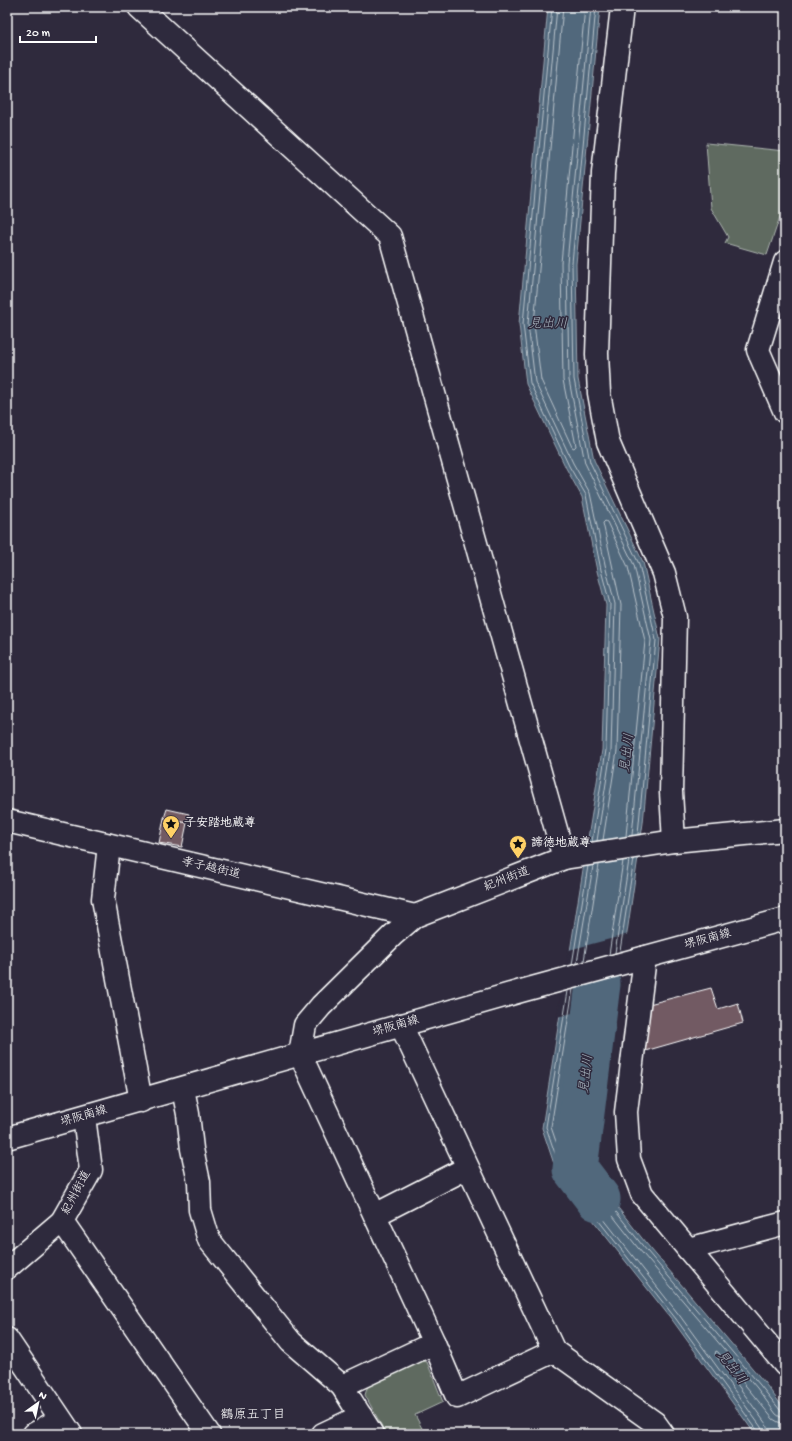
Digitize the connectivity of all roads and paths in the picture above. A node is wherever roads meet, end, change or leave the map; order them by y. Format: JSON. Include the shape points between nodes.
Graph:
{"nodes":[{"id":1,"x":139,"y":7,"type":"edge"},
{"id":2,"x":622,"y":7,"type":"edge"},
{"id":3,"x":785,"y":262,"type":"edge"},
{"id":4,"x":785,"y":412,"type":"edge"},
{"id":5,"x":7,"y":821,"type":"edge"},
{"id":6,"x":785,"y":830,"type":"edge"},
{"id":7,"x":666,"y":842,"type":"junction"},
{"id":8,"x":109,"y":845,"type":"junction"},
{"id":9,"x":571,"y":857,"type":"junction"},
{"id":10,"x":415,"y":916,"type":"junction"},
{"id":11,"x":785,"y":919,"type":"edge"},
{"id":12,"x":642,"y":958,"type":"junction"},
{"id":13,"x":401,"y":1025,"type":"junction"},
{"id":14,"x":300,"y":1054,"type":"junction"},
{"id":15,"x":182,"y":1089,"type":"junction"},
{"id":16,"x":141,"y":1101,"type":"junction"},
{"id":17,"x":84,"y":1117,"type":"junction"},
{"id":18,"x":7,"y":1138,"type":"edge"},
{"id":19,"x":467,"y":1168,"type":"junction"},
{"id":20,"x":375,"y":1215,"type":"junction"},
{"id":21,"x":62,"y":1221,"type":"junction"},
{"id":22,"x":785,"y":1223,"type":"edge"},
{"id":23,"x":688,"y":1249,"type":"junction"},
{"id":24,"x":7,"y":1268,"type":"edge"},
{"id":25,"x":7,"y":1339,"type":"edge"},
{"id":26,"x":434,"y":1343,"type":"junction"},
{"id":27,"x":554,"y":1351,"type":"junction"},
{"id":28,"x":785,"y":1365,"type":"edge"},
{"id":29,"x":342,"y":1386,"type":"junction"},
{"id":30,"x":366,"y":1425,"type":"edge"},
{"id":31,"x":66,"y":1426,"type":"edge"},
{"id":32,"x":34,"y":1434,"type":"edge"},
{"id":33,"x":209,"y":1434,"type":"edge"},
{"id":34,"x":323,"y":1434,"type":"edge"},
{"id":35,"x":663,"y":1434,"type":"edge"}],
"edges":[{"from":1,"to":9,"type":"street","via":[[390,236]]},
{"from":2,"to":7,"type":"street","via":[[603,173],[597,354],[599,393],[608,442],[664,573],[675,617],[671,792]]},
{"from":3,"to":4,"type":"street","via":[[758,350]]},
{"from":5,"to":8,"type":"street","name":"孝子越街道"},
{"from":6,"to":7,"type":"street","name":"紀州街道"},
{"from":7,"to":9,"type":"street","name":"紀州街道"},
{"from":8,"to":10,"type":"street","name":"孝子越街道"},
{"from":8,"to":16,"type":"street","via":[[103,899]]},
{"from":9,"to":10,"type":"street","name":"紀州街道"},
{"from":10,"to":14,"type":"street","name":"紀州街道","via":[[309,1020]]},
{"from":11,"to":12,"type":"street","name":"堺阪南線"},
{"from":12,"to":13,"type":"street","name":"堺阪南線"},
{"from":12,"to":23,"type":"street","via":[[626,1112],[629,1159],[642,1194]]},
{"from":13,"to":14,"type":"street","name":"堺阪南線"},
{"from":13,"to":19,"type":"street"},
{"from":14,"to":15,"type":"street","name":"堺阪南線"},
{"from":14,"to":20,"type":"street"},
{"from":15,"to":16,"type":"street","name":"堺阪南線"},
{"from":15,"to":29,"type":"street","via":[[199,1182],[200,1210],[208,1240],[292,1342]]},
{"from":16,"to":17,"type":"street","name":"堺阪南線"},
{"from":17,"to":18,"type":"street","name":"堺阪南線"},
{"from":17,"to":21,"type":"street","name":"紀州街道","via":[[91,1170]]},
{"from":19,"to":20,"type":"street"},
{"from":19,"to":27,"type":"street"},
{"from":20,"to":26,"type":"street"},
{"from":21,"to":24,"type":"street","name":"紀州街道"},
{"from":21,"to":33,"type":"street"},
{"from":22,"to":23,"type":"street"},
{"from":23,"to":28,"type":"street"},
{"from":25,"to":31,"type":"street"},
{"from":26,"to":27,"type":"street","via":[[457,1397]]},
{"from":26,"to":29,"type":"street"},
{"from":27,"to":35,"type":"street","via":[[655,1424]]},
{"from":29,"to":30,"type":"street"},
{"from":30,"to":34,"type":"street"},
{"from":31,"to":32,"type":"street"}]}
